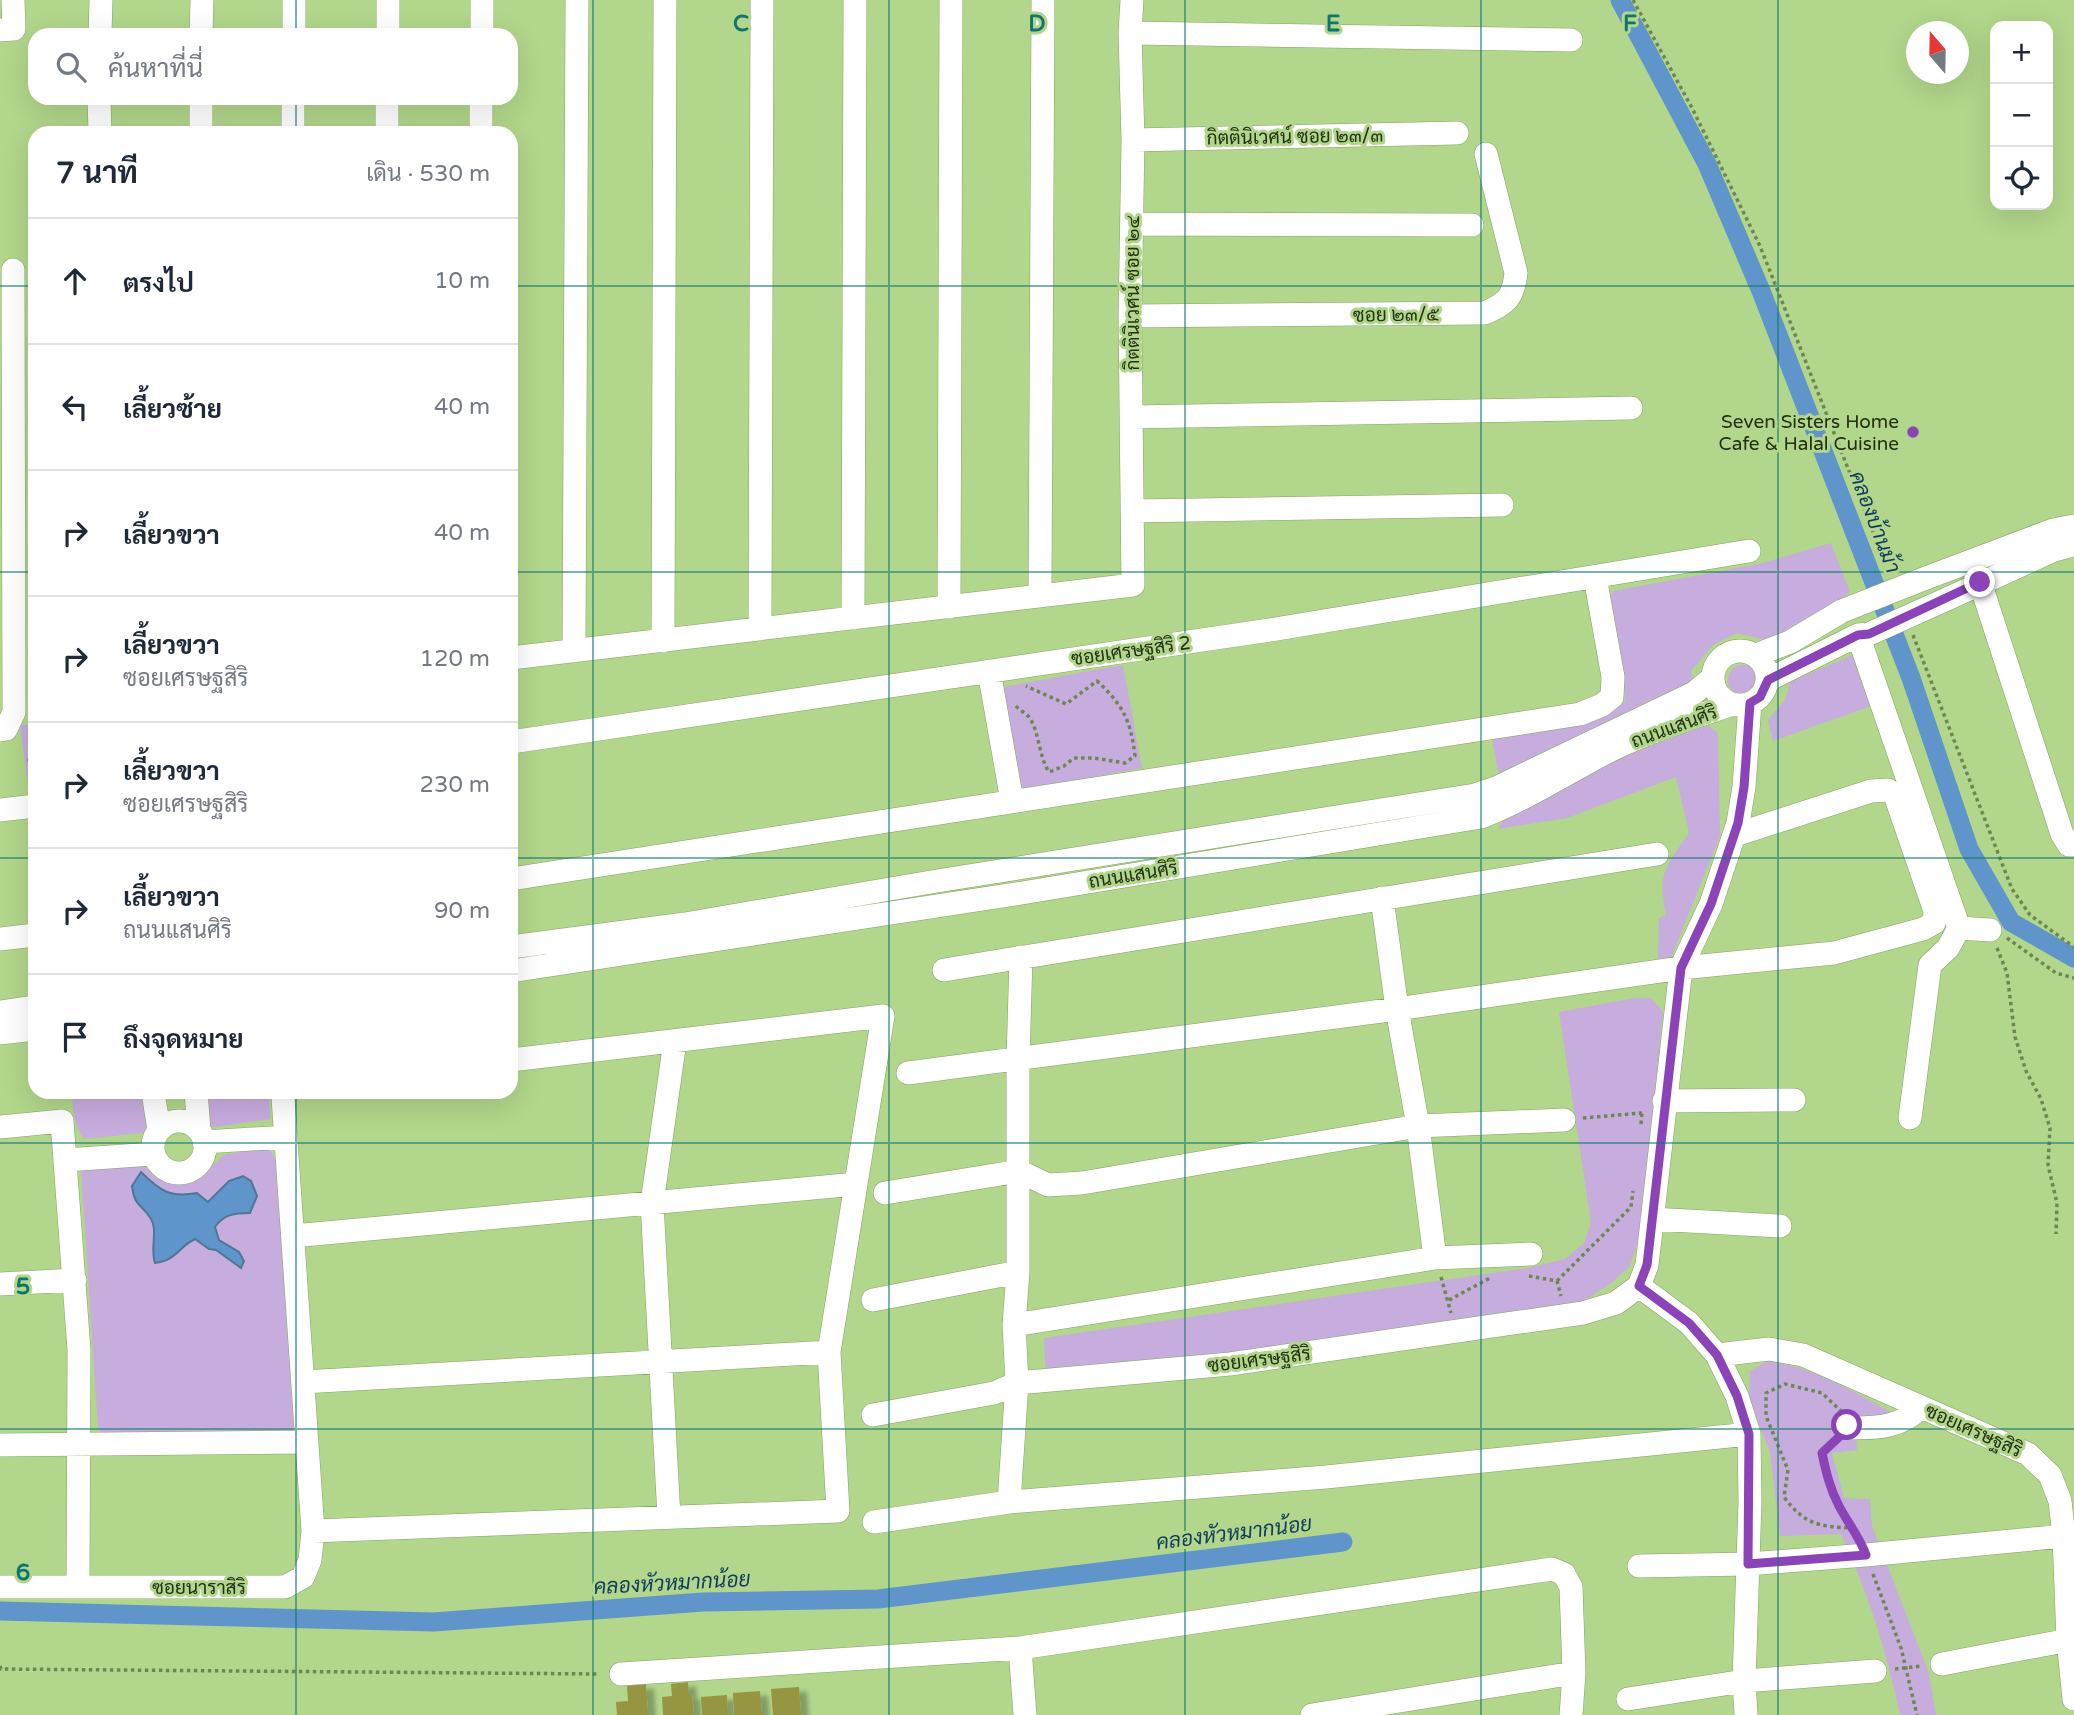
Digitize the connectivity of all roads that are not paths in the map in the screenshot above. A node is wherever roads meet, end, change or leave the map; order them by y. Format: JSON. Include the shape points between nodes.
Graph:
{"nodes":[{"id":1,"x":13,"y":0,"type":"edge"},
{"id":2,"x":101,"y":0,"type":"edge"},
{"id":3,"x":202,"y":0,"type":"edge"},
{"id":4,"x":294,"y":0,"type":"edge"},
{"id":5,"x":388,"y":0,"type":"edge"},
{"id":6,"x":482,"y":0,"type":"edge"},
{"id":7,"x":578,"y":0,"type":"edge"},
{"id":8,"x":665,"y":0,"type":"edge"},
{"id":9,"x":762,"y":0,"type":"edge"},
{"id":10,"x":855,"y":0,"type":"edge"},
{"id":11,"x":951,"y":0,"type":"edge"},
{"id":12,"x":1043,"y":0,"type":"edge"},
{"id":13,"x":1132,"y":0,"type":"edge"},
{"id":14,"x":100,"y":28,"type":"edge"},
{"id":15,"x":201,"y":28,"type":"edge"},
{"id":16,"x":294,"y":28,"type":"edge"},
{"id":17,"x":388,"y":28,"type":"edge"},
{"id":18,"x":482,"y":28,"type":"edge"},
{"id":19,"x":0,"y":30,"type":"edge"},
{"id":20,"x":1130,"y":33,"type":"junction"},
{"id":21,"x":1571,"y":40,"type":"dead end"},
{"id":22,"x":100,"y":105,"type":"edge"},
{"id":23,"x":201,"y":105,"type":"edge"},
{"id":24,"x":293,"y":105,"type":"edge"},
{"id":25,"x":387,"y":105,"type":"edge"},
{"id":26,"x":481,"y":105,"type":"edge"},
{"id":27,"x":100,"y":126,"type":"edge"},
{"id":28,"x":201,"y":126,"type":"edge"},
{"id":29,"x":293,"y":126,"type":"edge"},
{"id":30,"x":387,"y":126,"type":"edge"},
{"id":31,"x":481,"y":126,"type":"edge"},
{"id":32,"x":1457,"y":132,"type":"dead end"},
{"id":33,"x":1133,"y":140,"type":"junction"},
{"id":34,"x":1486,"y":154,"type":"dead end"},
{"id":35,"x":1132,"y":224,"type":"junction"},
{"id":36,"x":1472,"y":225,"type":"dead end"},
{"id":37,"x":16,"y":270,"type":"edge"},
{"id":38,"x":1129,"y":316,"type":"junction"},
{"id":39,"x":1631,"y":408,"type":"dead end"},
{"id":40,"x":1132,"y":417,"type":"junction"},
{"id":41,"x":1502,"y":505,"type":"dead end"},
{"id":42,"x":1132,"y":511,"type":"junction"},
{"id":43,"x":2074,"y":526,"type":"edge"},
{"id":44,"x":2074,"y":545,"type":"edge"},
{"id":45,"x":1749,"y":551,"type":"dead end"},
{"id":46,"x":1595,"y":577,"type":"junction"},
{"id":47,"x":1980,"y":582,"type":"junction"},
{"id":48,"x":1040,"y":596,"type":"junction"},
{"id":49,"x":949,"y":607,"type":"junction"},
{"id":50,"x":853,"y":618,"type":"junction"},
{"id":51,"x":760,"y":629,"type":"junction"},
{"id":52,"x":1863,"y":634,"type":"junction"},
{"id":53,"x":663,"y":640,"type":"junction"},
{"id":54,"x":574,"y":651,"type":"junction"},
{"id":55,"x":1756,"y":655,"type":"junction"},
{"id":56,"x":518,"y":657,"type":"edge"},
{"id":57,"x":989,"y":671,"type":"junction"},
{"id":58,"x":1712,"y":678,"type":"junction"},
{"id":59,"x":1768,"y":680,"type":"junction"},
{"id":60,"x":1742,"y":704,"type":"junction"},
{"id":61,"x":0,"y":730,"type":"edge"},
{"id":62,"x":518,"y":741,"type":"edge"},
{"id":63,"x":1574,"y":760,"type":"junction"},
{"id":64,"x":1012,"y":801,"type":"junction"},
{"id":65,"x":28,"y":807,"type":"edge"},
{"id":66,"x":0,"y":810,"type":"edge"},
{"id":67,"x":1735,"y":835,"type":"junction"},
{"id":68,"x":2074,"y":845,"type":"edge"},
{"id":69,"x":1657,"y":854,"type":"dead end"},
{"id":70,"x":518,"y":878,"type":"edge"},
{"id":71,"x":1382,"y":898,"type":"junction"},
{"id":72,"x":738,"y":926,"type":"junction"},
{"id":73,"x":1959,"y":928,"type":"junction"},
{"id":74,"x":1990,"y":930,"type":"road end"},
{"id":75,"x":28,"y":936,"type":"edge"},
{"id":76,"x":0,"y":939,"type":"edge"},
{"id":77,"x":568,"y":940,"type":"junction"},
{"id":78,"x":518,"y":946,"type":"edge"},
{"id":79,"x":1021,"y":957,"type":"junction"},
{"id":80,"x":571,"y":963,"type":"junction"},
{"id":81,"x":1681,"y":968,"type":"junction"},
{"id":82,"x":518,"y":970,"type":"edge"},
{"id":83,"x":944,"y":970,"type":"dead end"},
{"id":84,"x":28,"y":1008,"type":"edge"},
{"id":85,"x":1397,"y":1009,"type":"junction"},
{"id":86,"x":0,"y":1012,"type":"edge"},
{"id":87,"x":28,"y":1029,"type":"edge"},
{"id":88,"x":0,"y":1033,"type":"edge"},
{"id":89,"x":675,"y":1041,"type":"junction"},
{"id":90,"x":518,"y":1059,"type":"edge"},
{"id":91,"x":1018,"y":1060,"type":"junction"},
{"id":92,"x":908,"y":1073,"type":"dead end"},
{"id":93,"x":154,"y":1099,"type":"edge"},
{"id":94,"x":197,"y":1099,"type":"edge"},
{"id":95,"x":283,"y":1099,"type":"edge"},
{"id":96,"x":1794,"y":1100,"type":"dead end"},
{"id":97,"x":1656,"y":1109,"type":"junction"},
{"id":98,"x":1910,"y":1118,"type":"dead end"},
{"id":99,"x":1564,"y":1120,"type":"road end"},
{"id":100,"x":1418,"y":1126,"type":"junction"},
{"id":101,"x":0,"y":1127,"type":"edge"},
{"id":102,"x":159,"y":1130,"type":"junction"},
{"id":103,"x":202,"y":1136,"type":"junction"},
{"id":104,"x":286,"y":1137,"type":"junction"},
{"id":105,"x":153,"y":1154,"type":"junction"},
{"id":106,"x":66,"y":1160,"type":"junction"},
{"id":107,"x":1018,"y":1171,"type":"junction"},
{"id":108,"x":856,"y":1185,"type":"junction"},
{"id":109,"x":885,"y":1193,"type":"dead end"},
{"id":110,"x":652,"y":1203,"type":"junction"},
{"id":111,"x":1652,"y":1219,"type":"junction"},
{"id":112,"x":1780,"y":1226,"type":"dead end"},
{"id":113,"x":293,"y":1236,"type":"junction"},
{"id":114,"x":1435,"y":1258,"type":"junction"},
{"id":115,"x":1529,"y":1265,"type":"road end"},
{"id":116,"x":1018,"y":1272,"type":"junction"},
{"id":117,"x":75,"y":1280,"type":"junction"},
{"id":118,"x":0,"y":1284,"type":"edge"},
{"id":119,"x":1639,"y":1286,"type":"junction"},
{"id":120,"x":873,"y":1300,"type":"dead end"},
{"id":121,"x":1014,"y":1325,"type":"junction"},
{"id":122,"x":829,"y":1352,"type":"junction"},
{"id":123,"x":1717,"y":1355,"type":"junction"},
{"id":124,"x":662,"y":1362,"type":"junction"},
{"id":125,"x":303,"y":1382,"type":"junction"},
{"id":126,"x":1017,"y":1383,"type":"junction"},
{"id":127,"x":1921,"y":1407,"type":"junction"},
{"id":128,"x":873,"y":1415,"type":"dead end"},
{"id":129,"x":1845,"y":1427,"type":"road end"},
{"id":130,"x":1749,"y":1434,"type":"junction"},
{"id":131,"x":307,"y":1442,"type":"junction"},
{"id":132,"x":79,"y":1444,"type":"junction"},
{"id":133,"x":0,"y":1445,"type":"edge"},
{"id":134,"x":1009,"y":1502,"type":"junction"},
{"id":135,"x":669,"y":1517,"type":"junction"},
{"id":136,"x":874,"y":1522,"type":"dead end"},
{"id":137,"x":313,"y":1531,"type":"junction"},
{"id":138,"x":2069,"y":1535,"type":"edge"},
{"id":139,"x":1748,"y":1564,"type":"junction"},
{"id":140,"x":1639,"y":1566,"type":"dead end"},
{"id":141,"x":0,"y":1587,"type":"edge"},
{"id":142,"x":78,"y":1587,"type":"junction"},
{"id":143,"x":2071,"y":1640,"type":"edge"},
{"id":144,"x":1020,"y":1648,"type":"junction"},
{"id":145,"x":1942,"y":1664,"type":"road end"},
{"id":146,"x":1875,"y":1671,"type":"road end"},
{"id":147,"x":1574,"y":1673,"type":"junction"},
{"id":148,"x":610,"y":1674,"type":"road end"},
{"id":149,"x":1744,"y":1681,"type":"junction"},
{"id":150,"x":1628,"y":1699,"type":"dead end"},
{"id":151,"x":2074,"y":1699,"type":"edge"},
{"id":152,"x":1026,"y":1715,"type":"edge"},
{"id":153,"x":1312,"y":1715,"type":"edge"},
{"id":154,"x":1571,"y":1715,"type":"edge"},
{"id":155,"x":1746,"y":1715,"type":"edge"}],
"edges":[{"from":1,"to":19,"type":"street","via":[[14,29]]},
{"from":2,"to":14,"type":"street"},
{"from":3,"to":15,"type":"street"},
{"from":4,"to":16,"type":"street"},
{"from":5,"to":17,"type":"street"},
{"from":6,"to":18,"type":"street"},
{"from":7,"to":54,"type":"street"},
{"from":8,"to":53,"type":"street"},
{"from":9,"to":51,"type":"street"},
{"from":10,"to":50,"type":"street"},
{"from":11,"to":49,"type":"street"},
{"from":12,"to":48,"type":"street"},
{"from":13,"to":20,"type":"street","name":"กิตตินิเวศน์ ซอย ๒๔"},
{"from":20,"to":21,"type":"street"},
{"from":20,"to":33,"type":"street","name":"กิตตินิเวศน์ ซอย ๒๔"},
{"from":22,"to":27,"type":"street"},
{"from":23,"to":28,"type":"street"},
{"from":24,"to":29,"type":"street"},
{"from":25,"to":30,"type":"street"},
{"from":26,"to":31,"type":"street"},
{"from":32,"to":33,"type":"street","name":"กิตตินิเวศน์ ซอย ๒๓/๓"},
{"from":33,"to":35,"type":"street","name":"กิตตินิเวศน์ ซอย ๒๔"},
{"from":34,"to":38,"type":"street","name":"ซอย ๒๓/๕","via":[[1516,273],[1513,292],[1502,305],[1485,313]]},
{"from":35,"to":36,"type":"street"},
{"from":35,"to":38,"type":"street","name":"กิตตินิเวศน์ ซอย ๒๔"},
{"from":37,"to":61,"type":"street","via":[[14,712],[6,729]]},
{"from":38,"to":40,"type":"street","name":"กิตตินิเวศน์ ซอย ๒๔"},
{"from":39,"to":40,"type":"street"},
{"from":40,"to":42,"type":"street","name":"กิตตินิเวศน์ ซอย ๒๔"},
{"from":41,"to":42,"type":"street"},
{"from":42,"to":48,"type":"street","name":"กิตตินิเวศน์ ซอย ๒๔","via":[[1133,585]]},
{"from":43,"to":55,"type":"street","bridge":true,"via":[[1842,611],[1790,642]]},
{"from":44,"to":47,"type":"street"},
{"from":45,"to":46,"type":"street","name":"ซอยเศรษฐสิริ 2"},
{"from":46,"to":57,"type":"street","name":"ซอยเศรษฐสิริ 2"},
{"from":46,"to":64,"type":"street","via":[[1613,677],[1612,697],[1602,705],[1580,713]]},
{"from":47,"to":52,"type":"street","bridge":true},
{"from":47,"to":68,"type":"street","via":[[2062,834]]},
{"from":48,"to":49,"type":"street"},
{"from":49,"to":50,"type":"street"},
{"from":50,"to":51,"type":"street"},
{"from":51,"to":53,"type":"street"},
{"from":52,"to":59,"type":"street"},
{"from":52,"to":73,"type":"street"},
{"from":53,"to":54,"type":"street"},
{"from":54,"to":56,"type":"street"},
{"from":55,"to":58,"type":"street","via":[[1731,651],[1717,662]]},
{"from":55,"to":59,"type":"street"},
{"from":57,"to":62,"type":"street","name":"ซอยเศรษฐสิริ 2"},
{"from":57,"to":64,"type":"street"},
{"from":58,"to":60,"type":"street","via":[[1718,695]]},
{"from":58,"to":63,"type":"street","name":"ถนนแสนศิริ","via":[[1695,693]]},
{"from":59,"to":60,"type":"street","via":[[1760,697]]},
{"from":60,"to":63,"type":"street","name":"ถนนแสนศิริ"},
{"from":60,"to":67,"type":"street","via":[[1744,787]]},
{"from":63,"to":72,"type":"street","name":"ถนนแสนศิริ","via":[[1514,804],[1481,817],[1415,816]]},
{"from":64,"to":70,"type":"street"},
{"from":65,"to":66,"type":"street"},
{"from":67,"to":81,"type":"street","via":[[1711,904]]},
{"from":67,"to":81,"type":"street","via":[[1871,791],[1888,790],[1895,795],[1935,911],[1934,923],[1834,953]]},
{"from":69,"to":71,"type":"street"},
{"from":71,"to":79,"type":"street"},
{"from":71,"to":85,"type":"street"},
{"from":72,"to":77,"type":"street","name":"ถนนแสนศิริ"},
{"from":72,"to":80,"type":"street","name":"ถนนแสนศิริ"},
{"from":73,"to":74,"type":"street"},
{"from":73,"to":98,"type":"street","via":[[1930,965]]},
{"from":75,"to":76,"type":"street"},
{"from":77,"to":78,"type":"street","name":"ถนนแสนศิริ"},
{"from":77,"to":80,"type":"street"},
{"from":79,"to":83,"type":"street"},
{"from":79,"to":91,"type":"street"},
{"from":80,"to":82,"type":"street","name":"ถนนแสนศิริ"},
{"from":81,"to":85,"type":"street"},
{"from":81,"to":97,"type":"street"},
{"from":84,"to":86,"type":"street"},
{"from":85,"to":91,"type":"street"},
{"from":85,"to":100,"type":"street"},
{"from":87,"to":88,"type":"street"},
{"from":89,"to":90,"type":"street"},
{"from":89,"to":108,"type":"street","via":[[883,1016]]},
{"from":89,"to":110,"type":"street"},
{"from":91,"to":92,"type":"street"},
{"from":91,"to":107,"type":"street"},
{"from":93,"to":102,"type":"street"},
{"from":94,"to":103,"type":"street"},
{"from":95,"to":104,"type":"street","name":"ซอยนาราสิริ"},
{"from":96,"to":97,"type":"street"},
{"from":97,"to":111,"type":"street"},
{"from":99,"to":100,"type":"street"},
{"from":100,"to":107,"type":"street","via":[[1082,1183],[1048,1185]]},
{"from":100,"to":114,"type":"street"},
{"from":101,"to":106,"type":"street","via":[[62,1121]]},
{"from":102,"to":103,"type":"street","via":[[177,1121],[193,1125]]},
{"from":102,"to":105,"type":"street"},
{"from":103,"to":104,"type":"street"},
{"from":103,"to":105,"type":"street","via":[[205,1154],[188,1172],[171,1173]]},
{"from":104,"to":113,"type":"street","name":"ซอยนาราสิริ"},
{"from":105,"to":106,"type":"street"},
{"from":106,"to":117,"type":"street"},
{"from":107,"to":109,"type":"street"},
{"from":107,"to":116,"type":"street"},
{"from":108,"to":110,"type":"street"},
{"from":108,"to":122,"type":"street"},
{"from":110,"to":113,"type":"street"},
{"from":110,"to":124,"type":"street"},
{"from":111,"to":112,"type":"street"},
{"from":111,"to":119,"type":"street","via":[[1647,1265]]},
{"from":113,"to":125,"type":"street","name":"ซอยนาราสิริ"},
{"from":114,"to":115,"type":"street"},
{"from":114,"to":121,"type":"street"},
{"from":116,"to":120,"type":"street"},
{"from":116,"to":121,"type":"street"},
{"from":117,"to":118,"type":"street"},
{"from":117,"to":132,"type":"street"},
{"from":119,"to":123,"type":"street","via":[[1689,1323]]},
{"from":119,"to":126,"type":"street","name":"ซอยเศรษฐสิริ","via":[[1616,1303],[1583,1313],[1230,1364]]},
{"from":121,"to":126,"type":"street"},
{"from":122,"to":124,"type":"street"},
{"from":122,"to":135,"type":"street","via":[[838,1511]]},
{"from":123,"to":127,"type":"street","name":"ซอยเศรษฐสิริ","via":[[1769,1349],[1803,1355]]},
{"from":123,"to":130,"type":"street"},
{"from":124,"to":125,"type":"street"},
{"from":124,"to":135,"type":"street"},
{"from":125,"to":131,"type":"street","name":"ซอยนาราสิริ"},
{"from":126,"to":128,"type":"street","name":"ซอยเศรษฐสิริ","via":[[995,1393]]},
{"from":126,"to":134,"type":"street"},
{"from":127,"to":129,"type":"street","via":[[1902,1422],[1879,1428]]},
{"from":127,"to":138,"type":"street","name":"ซอยเศรษฐสิริ","via":[[2028,1454],[2050,1475]]},
{"from":130,"to":134,"type":"street"},
{"from":130,"to":139,"type":"street"},
{"from":131,"to":132,"type":"street"},
{"from":131,"to":137,"type":"street","name":"ซอยนาราสิริ"},
{"from":132,"to":133,"type":"street"},
{"from":132,"to":142,"type":"street"},
{"from":134,"to":136,"type":"street"},
{"from":135,"to":137,"type":"street"},
{"from":137,"to":142,"type":"street","name":"ซอยนาราสิริ","via":[[303,1577],[285,1587]]},
{"from":138,"to":139,"type":"street"},
{"from":138,"to":143,"type":"street","name":"ซอยเศรษฐสิริ"},
{"from":139,"to":140,"type":"street"},
{"from":139,"to":149,"type":"street"},
{"from":141,"to":142,"type":"street","name":"ซอยนาราสิริ"},
{"from":143,"to":145,"type":"street"},
{"from":143,"to":151,"type":"street","name":"ซอยเศรษฐสิริ"},
{"from":144,"to":147,"type":"street","via":[[1552,1569],[1564,1574],[1571,1587]]},
{"from":144,"to":148,"type":"street"},
{"from":144,"to":152,"type":"street"},
{"from":146,"to":149,"type":"street"},
{"from":147,"to":153,"type":"street"},
{"from":147,"to":154,"type":"street"},
{"from":149,"to":150,"type":"street"},
{"from":149,"to":155,"type":"street"}]}
